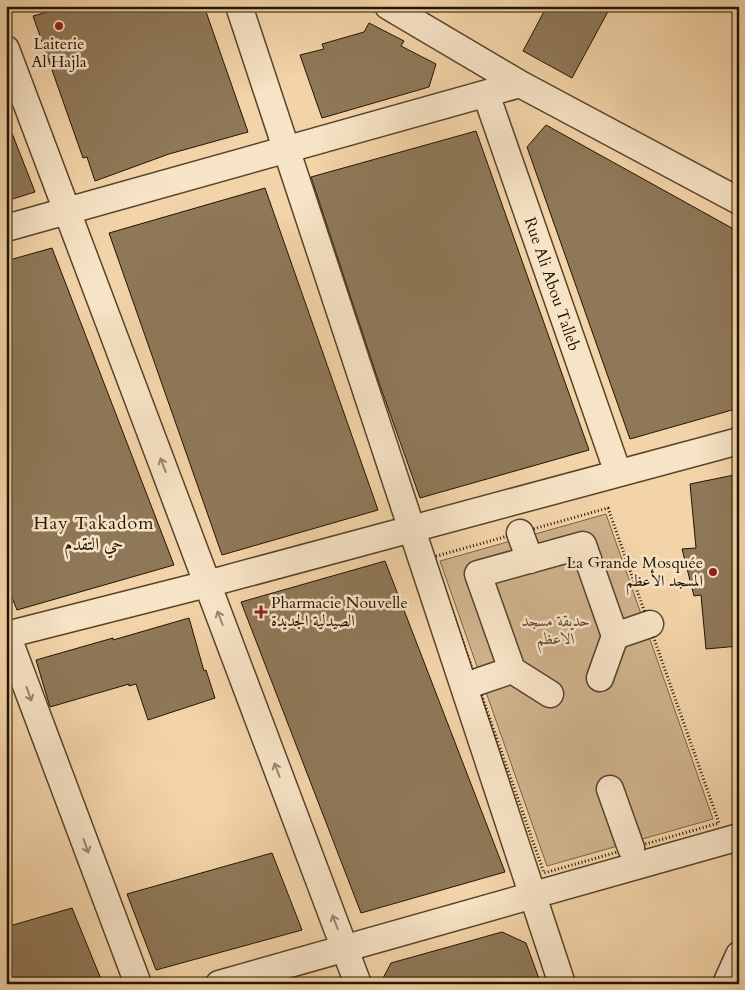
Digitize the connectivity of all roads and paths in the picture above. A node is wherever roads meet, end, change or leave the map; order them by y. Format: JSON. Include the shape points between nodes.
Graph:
{"nodes":[{"id":1,"x":239,"y":6,"type":"edge"},
{"id":2,"x":388,"y":6,"type":"edge"},
{"id":3,"x":6,"y":49,"type":"edge"},
{"id":4,"x":520,"y":84,"type":"junction"},
{"id":5,"x":486,"y":94,"type":"junction"},
{"id":6,"x":286,"y":150,"type":"junction"},
{"id":7,"x":739,"y":202,"type":"edge"},
{"id":8,"x":68,"y":212,"type":"junction"},
{"id":9,"x":6,"y":228,"type":"edge"},
{"id":10,"x":739,"y":441,"type":"edge"},
{"id":11,"x":618,"y":473,"type":"junction"},
{"id":12,"x":412,"y":528,"type":"junction"},
{"id":13,"x":520,"y":533,"type":"dead end"},
{"id":14,"x":530,"y":560,"type":"junction"},
{"id":15,"x":207,"y":584,"type":"junction"},
{"id":16,"x":650,"y":624,"type":"dead end"},
{"id":17,"x":7,"y":634,"type":"edge"},
{"id":18,"x":615,"y":636,"type":"junction"},
{"id":19,"x":512,"y":670,"type":"junction"},
{"id":20,"x":600,"y":678,"type":"dead end"},
{"id":21,"x":477,"y":682,"type":"dead end"},
{"id":22,"x":550,"y":694,"type":"dead end"},
{"id":23,"x":610,"y":789,"type":"dead end"},
{"id":24,"x":739,"y":836,"type":"edge"},
{"id":25,"x":631,"y":848,"type":"dead end"},
{"id":26,"x":533,"y":896,"type":"junction"},
{"id":27,"x":344,"y":947,"type":"junction"},
{"id":28,"x":739,"y":955,"type":"edge"},
{"id":29,"x":138,"y":984,"type":"edge"},
{"id":30,"x":219,"y":984,"type":"edge"},
{"id":31,"x":358,"y":984,"type":"edge"},
{"id":32,"x":562,"y":984,"type":"edge"},
{"id":33,"x":726,"y":984,"type":"edge"}],
"edges":[{"from":1,"to":6,"type":"street"},
{"from":2,"to":4,"type":"street"},
{"from":3,"to":8,"type":"street"},
{"from":4,"to":5,"type":"street"},
{"from":4,"to":7,"type":"street"},
{"from":5,"to":6,"type":"street"},
{"from":5,"to":11,"type":"street","name":"Rue Ali Abou Talleb"},
{"from":6,"to":8,"type":"street"},
{"from":6,"to":12,"type":"street"},
{"from":8,"to":9,"type":"street"},
{"from":15,"to":8,"type":"street","one_way":true},
{"from":10,"to":11,"type":"street"},
{"from":11,"to":12,"type":"street"},
{"from":12,"to":15,"type":"street"},
{"from":12,"to":26,"type":"street"},
{"from":13,"to":14,"type":"street"},
{"from":14,"to":18,"type":"street","via":[[583,545]]},
{"from":14,"to":19,"type":"street","via":[[478,574]]},
{"from":15,"to":17,"type":"street"},
{"from":27,"to":15,"type":"street","one_way":true},
{"from":16,"to":18,"type":"street"},
{"from":17,"to":29,"type":"street","one_way":true},
{"from":18,"to":20,"type":"street"},
{"from":19,"to":21,"type":"street"},
{"from":19,"to":22,"type":"street"},
{"from":23,"to":25,"type":"street"},
{"from":24,"to":26,"type":"street"},
{"from":26,"to":27,"type":"street"},
{"from":26,"to":32,"type":"street"},
{"from":27,"to":30,"type":"street"},
{"from":27,"to":31,"type":"street"},
{"from":28,"to":33,"type":"street"}]}
